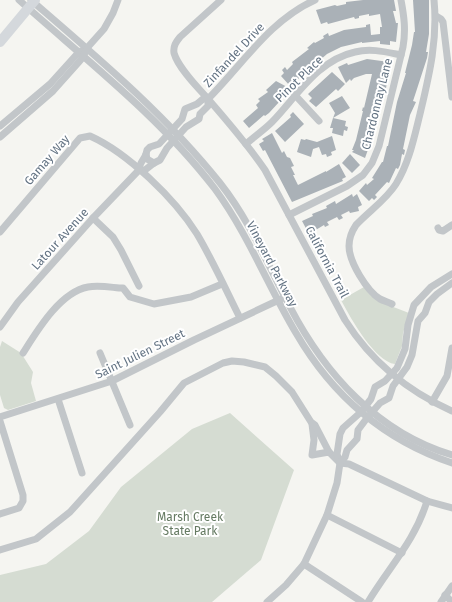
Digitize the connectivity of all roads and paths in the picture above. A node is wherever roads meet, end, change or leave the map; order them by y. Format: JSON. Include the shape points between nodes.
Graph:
{"nodes":[{"id":1,"x":19,"y":0,"type":"edge"},
{"id":2,"x":30,"y":0,"type":"edge"},
{"id":3,"x":35,"y":0,"type":"edge"},
{"id":4,"x":118,"y":0,"type":"edge"},
{"id":5,"x":221,"y":0,"type":"edge"},
{"id":6,"x":315,"y":0,"type":"edge"},
{"id":7,"x":401,"y":0,"type":"edge"},
{"id":8,"x":434,"y":0,"type":"edge"},
{"id":9,"x":436,"y":16,"type":"junction"},
{"id":10,"x":0,"y":42,"type":"edge"},
{"id":11,"x":87,"y":48,"type":"junction"},
{"id":12,"x":81,"y":55,"type":"junction"},
{"id":13,"x":401,"y":55,"type":"junction"},
{"id":14,"x":296,"y":95,"type":"junction"},
{"id":15,"x":452,"y":98,"type":"edge"},
{"id":16,"x":208,"y":99,"type":"junction"},
{"id":17,"x":191,"y":106,"type":"junction"},
{"id":18,"x":200,"y":114,"type":"junction"},
{"id":19,"x":319,"y":121,"type":"dead end"},
{"id":20,"x":0,"y":126,"type":"edge"},
{"id":21,"x":169,"y":131,"type":"junction"},
{"id":22,"x":0,"y":137,"type":"edge"},
{"id":23,"x":176,"y":139,"type":"junction"},
{"id":24,"x":246,"y":144,"type":"junction"},
{"id":25,"x":146,"y":154,"type":"junction"},
{"id":26,"x":154,"y":163,"type":"junction"},
{"id":27,"x":139,"y":170,"type":"junction"},
{"id":28,"x":289,"y":215,"type":"junction"},
{"id":29,"x":93,"y":218,"type":"junction"},
{"id":30,"x":452,"y":225,"type":"edge"},
{"id":31,"x":438,"y":228,"type":"dead end"},
{"id":32,"x":0,"y":232,"type":"edge"},
{"id":33,"x":452,"y":274,"type":"edge"},
{"id":34,"x":452,"y":283,"type":"edge"},
{"id":35,"x":222,"y":284,"type":"junction"},
{"id":36,"x":139,"y":286,"type":"dead end"},
{"id":37,"x":282,"y":299,"type":"junction"},
{"id":38,"x":419,"y":300,"type":"junction"},
{"id":39,"x":392,"y":304,"type":"dead end"},
{"id":40,"x":428,"y":307,"type":"junction"},
{"id":41,"x":240,"y":318,"type":"junction"},
{"id":42,"x":0,"y":327,"type":"edge"},
{"id":43,"x":452,"y":348,"type":"edge"},
{"id":44,"x":23,"y":353,"type":"dead end"},
{"id":45,"x":100,"y":353,"type":"dead end"},
{"id":46,"x":391,"y":374,"type":"junction"},
{"id":47,"x":398,"y":380,"type":"junction"},
{"id":48,"x":112,"y":381,"type":"junction"},
{"id":49,"x":58,"y":399,"type":"junction"},
{"id":50,"x":432,"y":402,"type":"junction"},
{"id":51,"x":363,"y":409,"type":"junction"},
{"id":52,"x":452,"y":411,"type":"edge"},
{"id":53,"x":369,"y":415,"type":"junction"},
{"id":54,"x":0,"y":417,"type":"edge"},
{"id":55,"x":0,"y":421,"type":"edge"},
{"id":56,"x":312,"y":422,"type":"junction"},
{"id":57,"x":130,"y":425,"type":"dead end"},
{"id":58,"x":329,"y":452,"type":"junction"},
{"id":59,"x":452,"y":455,"type":"edge"},
{"id":60,"x":340,"y":463,"type":"junction"},
{"id":61,"x":452,"y":463,"type":"edge"},
{"id":62,"x":82,"y":473,"type":"dead end"},
{"id":63,"x":427,"y":501,"type":"junction"},
{"id":64,"x":452,"y":508,"type":"edge"},
{"id":65,"x":0,"y":514,"type":"edge"},
{"id":66,"x":327,"y":515,"type":"junction"},
{"id":67,"x":0,"y":550,"type":"edge"},
{"id":68,"x":402,"y":553,"type":"junction"},
{"id":69,"x":304,"y":564,"type":"junction"},
{"id":70,"x":452,"y":586,"type":"edge"},
{"id":71,"x":445,"y":595,"type":"junction"},
{"id":72,"x":267,"y":602,"type":"edge"},
{"id":73,"x":362,"y":602,"type":"edge"},
{"id":74,"x":368,"y":602,"type":"edge"},
{"id":75,"x":441,"y":602,"type":"edge"},
{"id":76,"x":452,"y":602,"type":"edge"}],
"edges":[{"from":1,"to":12,"type":"street","name":"Vineyard Parkway"},
{"from":2,"to":11,"type":"street","name":"Vineyard Parkway"},
{"from":3,"to":10,"type":"highway"},
{"from":4,"to":11,"type":"street","via":[[114,13],[104,29]]},
{"from":5,"to":16,"type":"street","name":"California Trail","via":[[180,37],[174,47],[175,55],[186,73]]},
{"from":6,"to":16,"type":"street","name":"Zinfandel Drive","via":[[303,6],[261,40]]},
{"from":7,"to":13,"type":"street","name":"Chardonnay Lane","via":[[405,18]]},
{"from":8,"to":9,"type":"street"},
{"from":9,"to":15,"type":"street","via":[[443,22]]},
{"from":9,"to":39,"type":"street","via":[[432,65],[413,143],[403,170],[396,184],[353,229],[349,246],[350,256],[365,285],[380,299]]},
{"from":11,"to":12,"type":"street"},
{"from":11,"to":21,"type":"street","name":"Vineyard Parkway","via":[[118,76]]},
{"from":12,"to":20,"type":"street"},
{"from":12,"to":21,"type":"street","name":"Vineyard Parkway"},
{"from":12,"to":22,"type":"street","via":[[53,91]]},
{"from":13,"to":14,"type":"street","name":"Pinot Place","via":[[380,50],[344,56],[323,67]]},
{"from":13,"to":28,"type":"street","name":"Chardonnay Lane","via":[[379,146],[372,163],[363,175],[347,186]]},
{"from":14,"to":19,"type":"street"},
{"from":14,"to":24,"type":"street","name":"Pinot Place"},
{"from":16,"to":17,"type":"street","name":"Zinfandel Drive","via":[[202,99]]},
{"from":16,"to":18,"type":"street","name":"Zinfandel Drive","via":[[208,106]]},
{"from":16,"to":24,"type":"street","name":"California Trail"},
{"from":17,"to":18,"type":"street"},
{"from":17,"to":21,"type":"street","name":"Zinfandel Drive","via":[[185,109],[182,118]]},
{"from":18,"to":23,"type":"street","name":"Zinfandel Drive","via":[[197,121],[188,125]]},
{"from":21,"to":23,"type":"street","name":"Vineyard Parkway"},
{"from":21,"to":25,"type":"street","name":"Latour Avenue","via":[[159,144],[148,148]]},
{"from":23,"to":26,"type":"street","name":"Latour Avenue","via":[[160,160]]},
{"from":23,"to":37,"type":"street","name":"Vineyard Parkway","via":[[238,224]]},
{"from":24,"to":28,"type":"street","name":"California Trail","via":[[265,170]]},
{"from":25,"to":26,"type":"street","via":[[147,159]]},
{"from":25,"to":27,"type":"street","name":"Latour Avenue"},
{"from":26,"to":27,"type":"street","name":"Latour Avenue","via":[[145,170]]},
{"from":27,"to":29,"type":"street","name":"Latour Avenue"},
{"from":27,"to":32,"type":"street","name":"Gamay Way","via":[[134,163],[96,139],[90,136],[80,138]]},
{"from":27,"to":35,"type":"street","via":[[183,214],[197,235]]},
{"from":28,"to":46,"type":"street","name":"California Trail","via":[[345,320],[375,359]]},
{"from":29,"to":36,"type":"street","via":[[113,237]]},
{"from":29,"to":42,"type":"street","name":"Latour Avenue"},
{"from":30,"to":31,"type":"street","via":[[442,231]]},
{"from":33,"to":38,"type":"street"},
{"from":34,"to":40,"type":"street","via":[[432,299]]},
{"from":35,"to":41,"type":"street"},
{"from":35,"to":44,"type":"street","via":[[191,297],[154,304],[130,297],[123,288],[88,287],[75,291],[52,312]]},
{"from":37,"to":41,"type":"street","name":"Saint Julien Street"},
{"from":37,"to":51,"type":"street","name":"Vineyard Parkway","via":[[299,339],[326,377]]},
{"from":38,"to":40,"type":"street"},
{"from":38,"to":46,"type":"street","via":[[413,308],[404,352],[397,368]]},
{"from":40,"to":47,"type":"street","via":[[418,321],[412,355]]},
{"from":41,"to":48,"type":"street","name":"Saint Julien Street"},
{"from":43,"to":50,"type":"street","via":[[447,376]]},
{"from":45,"to":48,"type":"street"},
{"from":46,"to":47,"type":"street","name":"California Trail"},
{"from":46,"to":51,"type":"street","via":[[375,388],[372,398]]},
{"from":47,"to":50,"type":"street","name":"California Trail"},
{"from":47,"to":53,"type":"street","via":[[388,398]]},
{"from":48,"to":49,"type":"street","name":"Saint Julien Street"},
{"from":48,"to":57,"type":"street"},
{"from":49,"to":54,"type":"street","name":"Saint Julien Street"},
{"from":49,"to":62,"type":"street"},
{"from":50,"to":52,"type":"street","name":"California Trail"},
{"from":51,"to":53,"type":"street","name":"Vineyard Parkway"},
{"from":51,"to":60,"type":"street","via":[[340,434],[337,454]]},
{"from":53,"to":59,"type":"street","name":"Vineyard Parkway","via":[[378,417],[410,438]]},
{"from":53,"to":60,"type":"street","via":[[358,430],[357,439]]},
{"from":53,"to":61,"type":"street","name":"Vineyard Parkway","via":[[375,424],[407,444]]},
{"from":55,"to":65,"type":"street","via":[[24,501],[19,508]]},
{"from":56,"to":58,"type":"street"},
{"from":56,"to":58,"type":"street","via":[[314,440],[311,454]]},
{"from":56,"to":67,"type":"street","via":[[292,392],[265,367],[244,362],[223,363],[184,383],[64,517],[36,539]]},
{"from":58,"to":60,"type":"street"},
{"from":60,"to":63,"type":"street","via":[[349,464]]},
{"from":60,"to":66,"type":"street"},
{"from":63,"to":64,"type":"street"},
{"from":63,"to":68,"type":"street","via":[[422,517]]},
{"from":66,"to":68,"type":"street"},
{"from":66,"to":69,"type":"street"},
{"from":68,"to":74,"type":"street"},
{"from":69,"to":72,"type":"street"},
{"from":69,"to":73,"type":"street"},
{"from":70,"to":71,"type":"street"},
{"from":71,"to":75,"type":"street"},
{"from":71,"to":76,"type":"street"}]}
